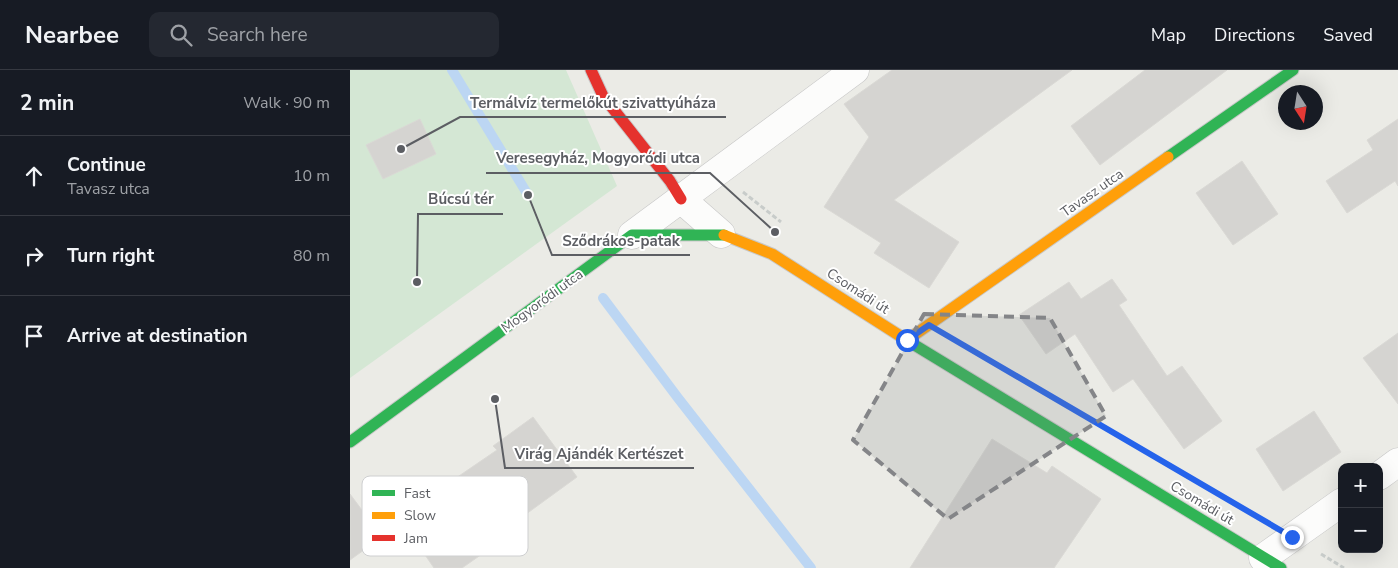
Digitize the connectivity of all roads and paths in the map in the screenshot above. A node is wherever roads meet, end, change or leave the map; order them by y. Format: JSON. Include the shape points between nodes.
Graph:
{"nodes":[{"id":1,"x":591,"y":70,"type":"edge"},
{"id":2,"x":855,"y":70,"type":"edge"},
{"id":3,"x":1293,"y":70,"type":"edge"},
{"id":4,"x":716,"y":173,"type":"junction"},
{"id":5,"x":681,"y":199,"type":"junction"},
{"id":6,"x":787,"y":226,"type":"dead end"},
{"id":7,"x":721,"y":234,"type":"junction"},
{"id":8,"x":632,"y":235,"type":"junction"},
{"id":9,"x":907,"y":340,"type":"junction"},
{"id":10,"x":350,"y":442,"type":"edge"},
{"id":11,"x":1398,"y":462,"type":"edge"},
{"id":12,"x":1383,"y":473,"type":"edge"},
{"id":13,"x":1338,"y":505,"type":"edge"},
{"id":14,"x":1292,"y":537,"type":"junction"},
{"id":15,"x":1272,"y":563,"type":"edge"},
{"id":16,"x":1344,"y":568,"type":"edge"}],
"edges":[{"from":1,"to":5,"type":"main road","via":[[602,96]]},
{"from":2,"to":4,"type":"street","name":"Mogyoródi utca"},
{"from":3,"to":9,"type":"main road","name":"Tavasz utca"},
{"from":4,"to":5,"type":"street","name":"Mogyoródi utca"},
{"from":4,"to":6,"type":"path"},
{"from":5,"to":7,"type":"street"},
{"from":5,"to":8,"type":"street","name":"Mogyoródi utca"},
{"from":7,"to":8,"type":"main road","name":"Csomádi út"},
{"from":7,"to":9,"type":"main road","name":"Csomádi út","via":[[772,254]]},
{"from":8,"to":10,"type":"main road","name":"Mogyoródi utca"},
{"from":9,"to":15,"type":"main road","name":"Csomádi út"},
{"from":11,"to":12,"type":"street"},
{"from":13,"to":14,"type":"street"},
{"from":14,"to":15,"type":"street"},
{"from":14,"to":16,"type":"path"}]}
